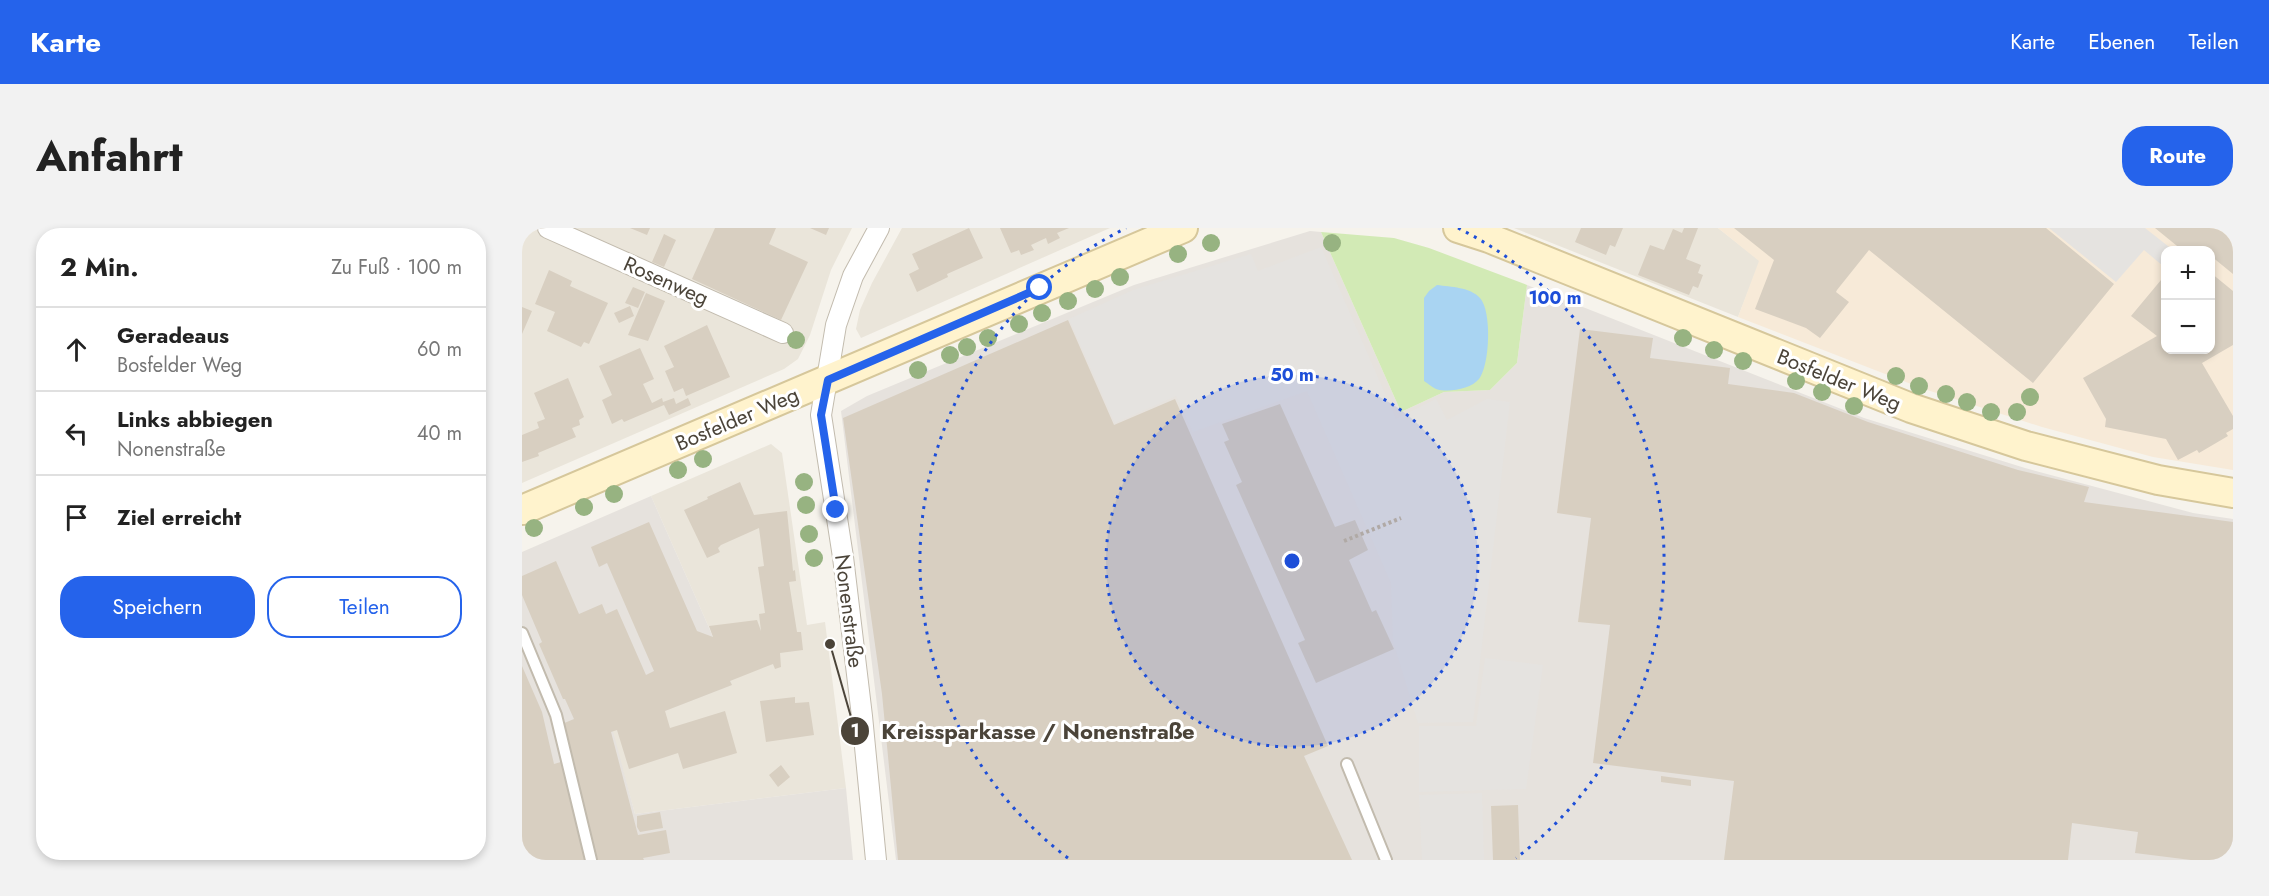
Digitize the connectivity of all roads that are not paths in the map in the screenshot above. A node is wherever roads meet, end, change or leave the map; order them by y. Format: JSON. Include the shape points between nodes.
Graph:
{"nodes":[{"id":1,"x":879,"y":228,"type":"edge"},
{"id":2,"x":1184,"y":228,"type":"edge"},
{"id":3,"x":1458,"y":228,"type":"edge"},
{"id":4,"x":556,"y":229,"type":"edge"},
{"id":5,"x":783,"y":333,"type":"dead end"},
{"id":6,"x":828,"y":380,"type":"junction"},
{"id":7,"x":2233,"y":493,"type":"edge"},
{"id":8,"x":522,"y":510,"type":"edge"},
{"id":9,"x":522,"y":633,"type":"edge"},
{"id":10,"x":1347,"y":764,"type":"dead end"},
{"id":11,"x":591,"y":860,"type":"edge"},
{"id":12,"x":876,"y":860,"type":"edge"},
{"id":13,"x":1386,"y":860,"type":"edge"}],
"edges":[{"from":1,"to":6,"type":"street","name":"Nonenstraße","via":[[853,276],[836,325]]},
{"from":2,"to":6,"type":"street","name":"Bosfelder Weg"},
{"from":3,"to":7,"type":"street","name":"Bosfelder Weg","via":[[1911,408],[2026,446],[2158,480]]},
{"from":4,"to":5,"type":"street","name":"Rosenweg"},
{"from":6,"to":8,"type":"street","name":"Bosfelder Weg"},
{"from":6,"to":12,"type":"street","name":"Nonenstraße","via":[[821,415],[843,557]]},
{"from":9,"to":11,"type":"lane","via":[[556,715]]},
{"from":10,"to":13,"type":"lane"}]}
